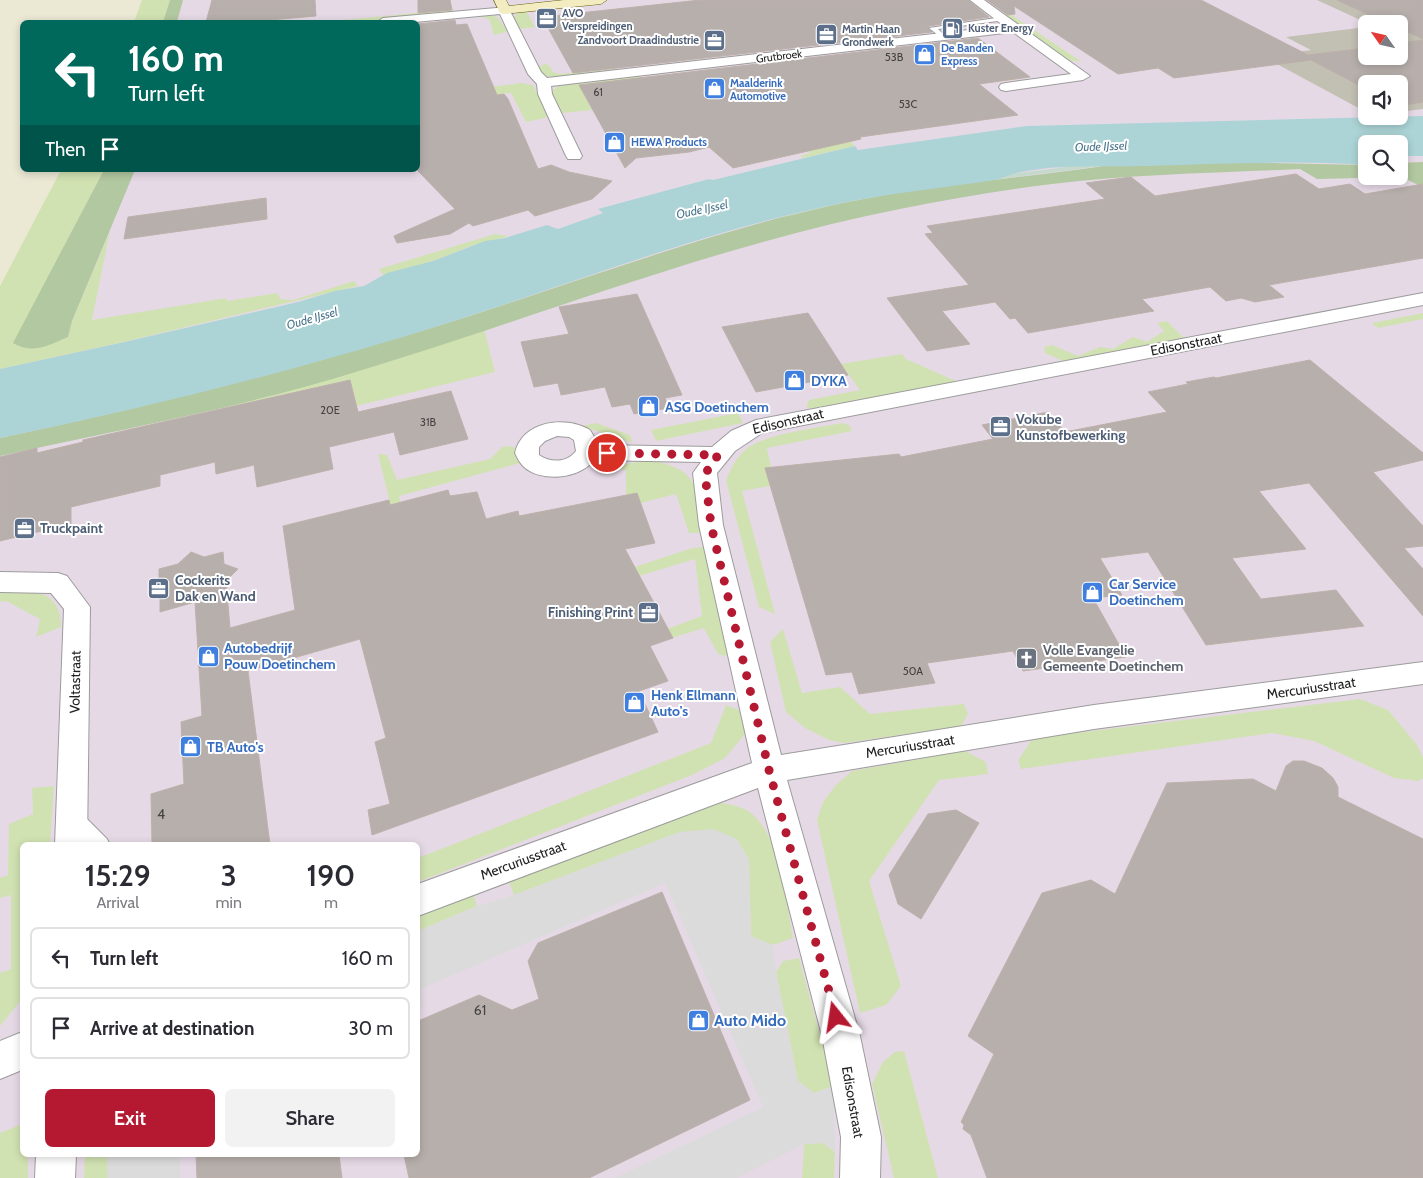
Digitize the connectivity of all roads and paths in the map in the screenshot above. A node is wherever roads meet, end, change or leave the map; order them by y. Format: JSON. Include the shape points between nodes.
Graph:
{"nodes":[{"id":1,"x":601,"y":0,"type":"edge"},
{"id":2,"x":976,"y":0,"type":"edge"},
{"id":3,"x":502,"y":5,"type":"edge"},
{"id":4,"x":1003,"y":19,"type":"junction"},
{"id":5,"x":397,"y":20,"type":"edge"},
{"id":6,"x":1015,"y":28,"type":"junction"},
{"id":7,"x":943,"y":36,"type":"junction"},
{"id":8,"x":544,"y":83,"type":"junction"},
{"id":9,"x":1006,"y":87,"type":"dead end"},
{"id":10,"x":574,"y":156,"type":"dead end"},
{"id":11,"x":1423,"y":299,"type":"edge"},
{"id":12,"x":587,"y":452,"type":"dead end"},
{"id":13,"x":718,"y":455,"type":"junction"},
{"id":14,"x":0,"y":582,"type":"edge"},
{"id":15,"x":1423,"y":673,"type":"edge"},
{"id":16,"x":769,"y":770,"type":"junction"},
{"id":17,"x":72,"y":815,"type":"junction"},
{"id":18,"x":71,"y":842,"type":"edge"},
{"id":19,"x":98,"y":842,"type":"edge"},
{"id":20,"x":420,"y":899,"type":"edge"},
{"id":21,"x":20,"y":1052,"type":"edge"},
{"id":22,"x":0,"y":1060,"type":"edge"},
{"id":23,"x":56,"y":1157,"type":"edge"},
{"id":24,"x":55,"y":1178,"type":"edge"},
{"id":25,"x":860,"y":1178,"type":"edge"}],
"edges":[{"from":1,"to":3,"type":"street"},
{"from":2,"to":4,"type":"street"},
{"from":3,"to":5,"type":"street"},
{"from":3,"to":8,"type":"street","via":[[535,74]]},
{"from":4,"to":6,"type":"street"},
{"from":4,"to":7,"type":"lane","via":[[932,28]]},
{"from":6,"to":7,"type":"street","name":"Grutbroek"},
{"from":6,"to":9,"type":"street","via":[[1083,76]]},
{"from":7,"to":8,"type":"street","name":"Grutbroek"},
{"from":8,"to":10,"type":"street","via":[[545,94]]},
{"from":11,"to":13,"type":"street","name":"Edisonstraat","via":[[756,427],[735,437]]},
{"from":12,"to":13,"type":"street"},
{"from":13,"to":16,"type":"street","name":"Edisonstraat","via":[[705,474],[711,525]]},
{"from":14,"to":17,"type":"street","name":"Voltastraat","via":[[58,583],[77,607]]},
{"from":15,"to":16,"type":"street","name":"Mercuriusstraat","via":[[1094,717]]},
{"from":16,"to":20,"type":"street","name":"Mercuriusstraat"},
{"from":16,"to":25,"type":"street","name":"Edisonstraat","via":[[841,1036],[861,1137]]},
{"from":17,"to":18,"type":"street","name":"Voltastraat"},
{"from":17,"to":19,"type":"lane"},
{"from":21,"to":22,"type":"street"},
{"from":23,"to":24,"type":"street"}]}
